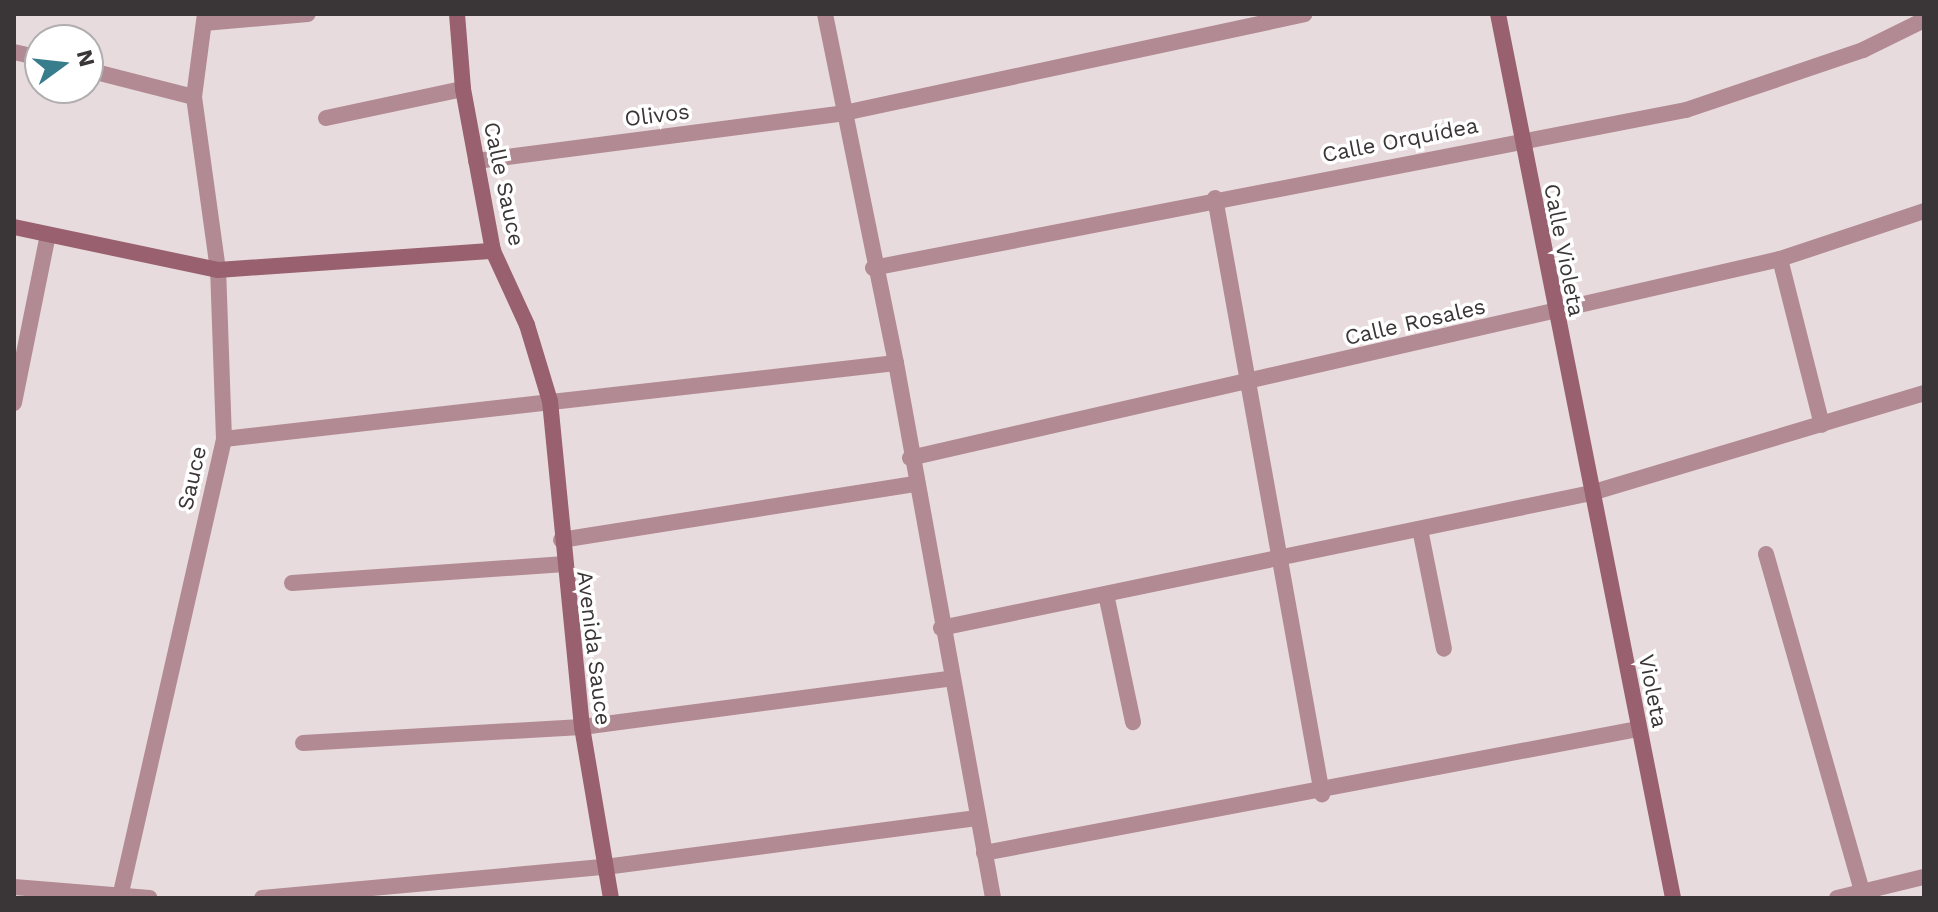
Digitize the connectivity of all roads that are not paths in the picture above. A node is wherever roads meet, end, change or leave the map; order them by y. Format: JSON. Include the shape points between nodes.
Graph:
{"nodes":[{"id":1,"x":308,"y":14,"type":"edge"},
{"id":2,"x":457,"y":14,"type":"edge"},
{"id":3,"x":825,"y":14,"type":"edge"},
{"id":4,"x":1304,"y":14,"type":"edge"},
{"id":5,"x":1498,"y":14,"type":"edge"},
{"id":6,"x":204,"y":18,"type":"edge"},
{"id":7,"x":1924,"y":20,"type":"edge"},
{"id":8,"x":104,"y":74,"type":"edge"},
{"id":9,"x":463,"y":89,"type":"junction"},
{"id":10,"x":194,"y":97,"type":"junction"},
{"id":11,"x":844,"y":113,"type":"junction"},
{"id":12,"x":326,"y":118,"type":"dead end"},
{"id":13,"x":1519,"y":140,"type":"junction"},
{"id":14,"x":476,"y":161,"type":"junction"},
{"id":15,"x":1215,"y":198,"type":"junction"},
{"id":16,"x":1924,"y":211,"type":"edge"},
{"id":17,"x":14,"y":227,"type":"edge"},
{"id":18,"x":48,"y":235,"type":"junction"},
{"id":19,"x":493,"y":251,"type":"junction"},
{"id":20,"x":1780,"y":259,"type":"junction"},
{"id":21,"x":873,"y":268,"type":"junction"},
{"id":22,"x":218,"y":270,"type":"junction"},
{"id":23,"x":1554,"y":312,"type":"junction"},
{"id":24,"x":22,"y":323,"type":"edge"},
{"id":25,"x":896,"y":363,"type":"junction"},
{"id":26,"x":1250,"y":383,"type":"junction"},
{"id":27,"x":1924,"y":393,"type":"edge"},
{"id":28,"x":550,"y":401,"type":"junction"},
{"id":29,"x":14,"y":403,"type":"edge"},
{"id":30,"x":1822,"y":425,"type":"junction"},
{"id":31,"x":224,"y":439,"type":"junction"},
{"id":32,"x":910,"y":458,"type":"junction"},
{"id":33,"x":915,"y":484,"type":"junction"},
{"id":34,"x":1591,"y":493,"type":"junction"},
{"id":35,"x":1420,"y":529,"type":"junction"},
{"id":36,"x":561,"y":540,"type":"junction"},
{"id":37,"x":1766,"y":554,"type":"dead end"},
{"id":38,"x":1280,"y":558,"type":"junction"},
{"id":39,"x":561,"y":564,"type":"junction"},
{"id":40,"x":292,"y":583,"type":"dead end"},
{"id":41,"x":1106,"y":594,"type":"junction"},
{"id":42,"x":941,"y":628,"type":"junction"},
{"id":43,"x":1444,"y":649,"type":"dead end"},
{"id":44,"x":952,"y":678,"type":"junction"},
{"id":45,"x":1133,"y":722,"type":"dead end"},
{"id":46,"x":582,"y":727,"type":"junction"},
{"id":47,"x":1638,"y":729,"type":"junction"},
{"id":48,"x":303,"y":743,"type":"dead end"},
{"id":49,"x":1322,"y":794,"type":"junction"},
{"id":50,"x":977,"y":818,"type":"junction"},
{"id":51,"x":984,"y":853,"type":"junction"},
{"id":52,"x":605,"y":867,"type":"junction"},
{"id":53,"x":1924,"y":877,"type":"edge"},
{"id":54,"x":14,"y":887,"type":"edge"},
{"id":55,"x":1862,"y":892,"type":"junction"},
{"id":56,"x":120,"y":897,"type":"edge"},
{"id":57,"x":150,"y":898,"type":"edge"},
{"id":58,"x":262,"y":898,"type":"edge"},
{"id":59,"x":611,"y":898,"type":"edge"},
{"id":60,"x":993,"y":898,"type":"edge"},
{"id":61,"x":1673,"y":898,"type":"edge"},
{"id":62,"x":1837,"y":898,"type":"edge"}],
"edges":[{"from":1,"to":6,"type":"street"},
{"from":2,"to":9,"type":"street","name":"Calle Sauce"},
{"from":3,"to":11,"type":"street"},
{"from":4,"to":11,"type":"street","name":"Olivos"},
{"from":5,"to":13,"type":"street","name":"Calle Violeta"},
{"from":6,"to":10,"type":"street","name":"Sauce"},
{"from":7,"to":13,"type":"street","name":"Calle Orquídea","via":[[1863,50],[1686,110]]},
{"from":8,"to":10,"type":"street"},
{"from":9,"to":12,"type":"street"},
{"from":9,"to":14,"type":"street","name":"Calle Sauce"},
{"from":10,"to":22,"type":"street","name":"Sauce"},
{"from":11,"to":14,"type":"street","name":"Olivos"},
{"from":11,"to":21,"type":"street"},
{"from":13,"to":15,"type":"street","name":"Calle Orquídea"},
{"from":13,"to":23,"type":"street","name":"Calle Violeta"},
{"from":14,"to":19,"type":"street","name":"Calle Sauce"},
{"from":15,"to":21,"type":"street","name":"Calle Orquídea"},
{"from":15,"to":26,"type":"street"},
{"from":16,"to":20,"type":"street","name":"Calle Rosales"},
{"from":17,"to":18,"type":"street"},
{"from":18,"to":22,"type":"street"},
{"from":18,"to":24,"type":"street"},
{"from":19,"to":22,"type":"street"},
{"from":19,"to":28,"type":"street","name":"Calle Sauce","via":[[527,325]]},
{"from":20,"to":23,"type":"street","name":"Calle Rosales"},
{"from":20,"to":30,"type":"street"},
{"from":21,"to":25,"type":"street"},
{"from":22,"to":31,"type":"street","name":"Sauce"},
{"from":23,"to":26,"type":"street","name":"Calle Rosales"},
{"from":23,"to":34,"type":"street","name":"Calle Violeta"},
{"from":24,"to":29,"type":"street"},
{"from":25,"to":28,"type":"street"},
{"from":25,"to":32,"type":"street"},
{"from":26,"to":32,"type":"street","name":"Calle Rosales"},
{"from":26,"to":38,"type":"street"},
{"from":27,"to":30,"type":"street"},
{"from":28,"to":31,"type":"street"},
{"from":28,"to":36,"type":"street","name":"Avenida Sauce"},
{"from":30,"to":34,"type":"street"},
{"from":31,"to":56,"type":"street","name":"Sauce"},
{"from":32,"to":33,"type":"street"},
{"from":33,"to":36,"type":"street"},
{"from":33,"to":42,"type":"street"},
{"from":34,"to":35,"type":"street"},
{"from":34,"to":47,"type":"street","name":"Violeta"},
{"from":35,"to":38,"type":"street"},
{"from":35,"to":43,"type":"street"},
{"from":36,"to":39,"type":"street","name":"Avenida Sauce"},
{"from":37,"to":55,"type":"street"},
{"from":38,"to":41,"type":"street"},
{"from":38,"to":49,"type":"street"},
{"from":39,"to":40,"type":"street"},
{"from":39,"to":46,"type":"street","name":"Avenida Sauce"},
{"from":41,"to":42,"type":"street"},
{"from":41,"to":45,"type":"street"},
{"from":42,"to":44,"type":"street"},
{"from":44,"to":46,"type":"street"},
{"from":44,"to":50,"type":"street"},
{"from":46,"to":48,"type":"street"},
{"from":46,"to":52,"type":"street","name":"Avenida Sauce"},
{"from":47,"to":49,"type":"street"},
{"from":47,"to":61,"type":"street","name":"Violeta"},
{"from":49,"to":51,"type":"street"},
{"from":50,"to":51,"type":"street"},
{"from":50,"to":52,"type":"street"},
{"from":51,"to":60,"type":"street"},
{"from":52,"to":58,"type":"street"},
{"from":52,"to":59,"type":"street","name":"Avenida Sauce"},
{"from":53,"to":55,"type":"street"},
{"from":54,"to":56,"type":"street"},
{"from":55,"to":62,"type":"street"},
{"from":56,"to":57,"type":"street"}]}
